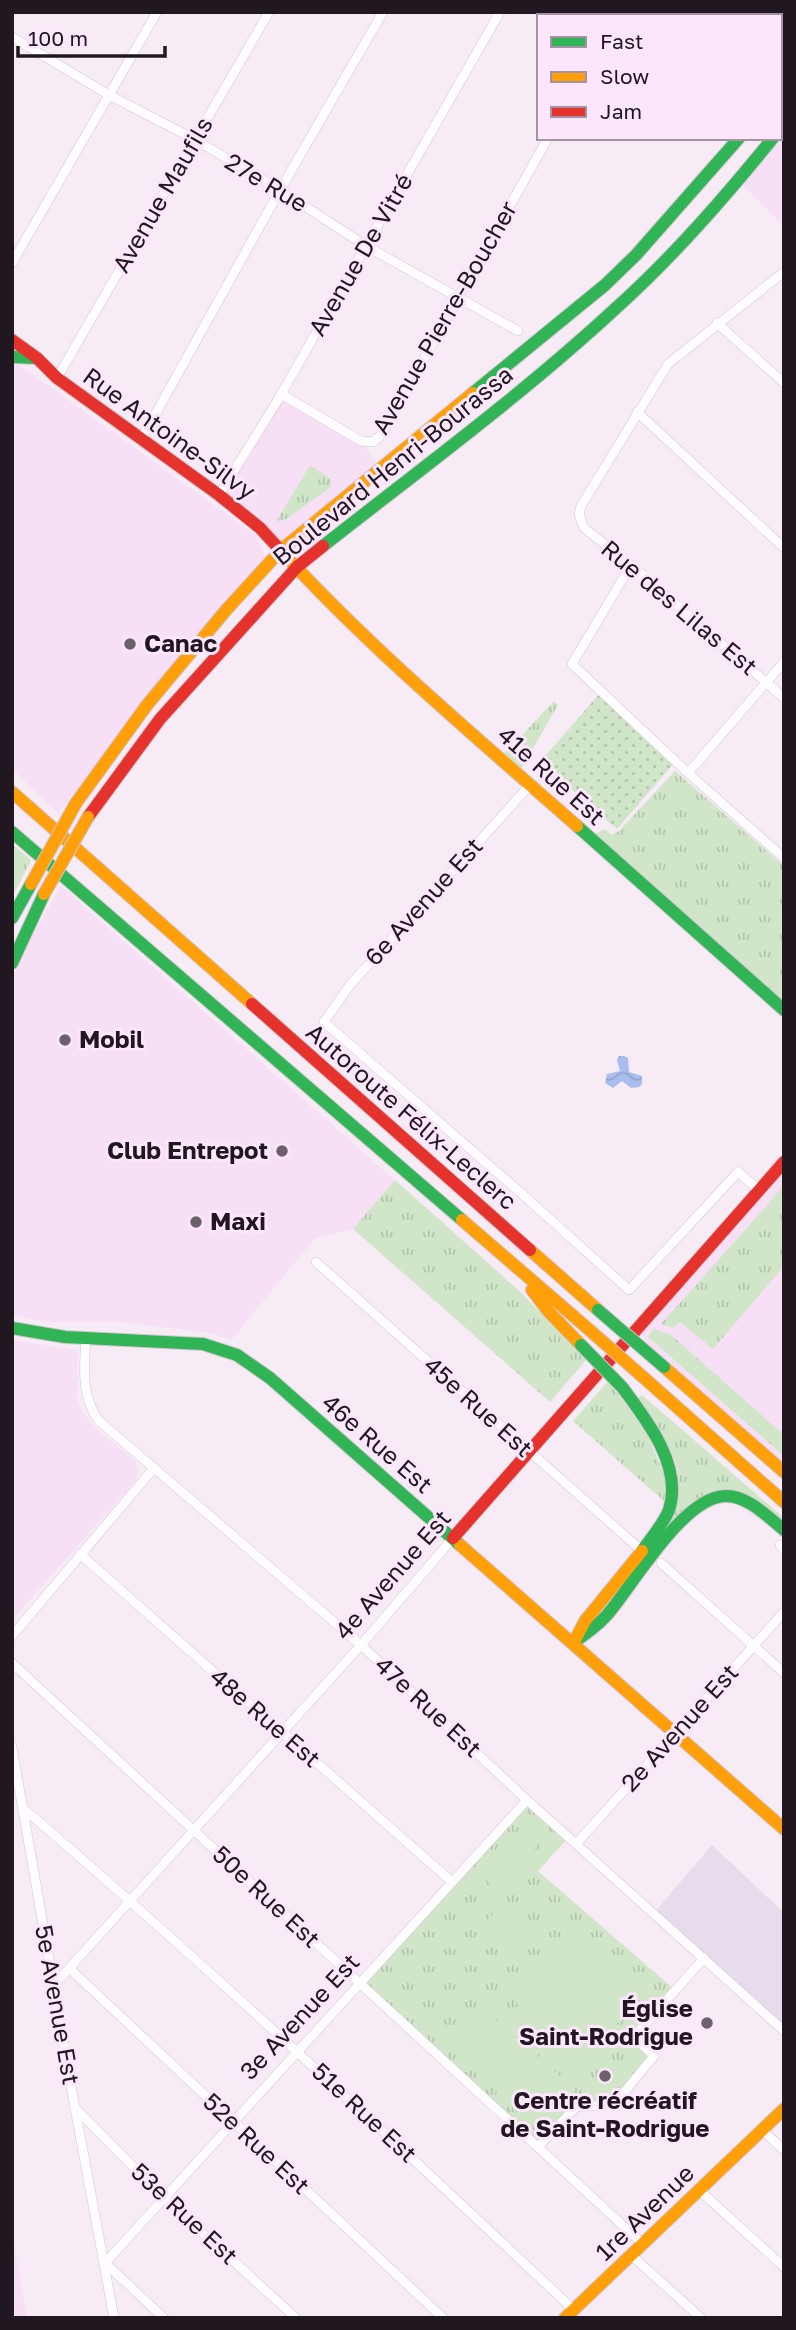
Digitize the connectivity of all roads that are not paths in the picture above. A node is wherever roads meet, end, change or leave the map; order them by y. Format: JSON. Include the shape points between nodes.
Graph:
{"nodes":[{"id":1,"x":157,"y":12,"type":"edge"},
{"id":2,"x":269,"y":12,"type":"edge"},
{"id":3,"x":383,"y":12,"type":"edge"},
{"id":4,"x":500,"y":12,"type":"edge"},
{"id":5,"x":12,"y":37,"type":"edge"},
{"id":6,"x":109,"y":95,"type":"junction"},
{"id":7,"x":194,"y":139,"type":"junction"},
{"id":8,"x":547,"y":140,"type":"edge"},
{"id":9,"x":737,"y":140,"type":"edge"},
{"id":10,"x":771,"y":140,"type":"edge"},
{"id":11,"x":281,"y":190,"type":"junction"},
{"id":12,"x":366,"y":246,"type":"junction"},
{"id":13,"x":13,"y":262,"type":"edge"},
{"id":14,"x":784,"y":272,"type":"edge"},
{"id":15,"x":459,"y":299,"type":"junction"},
{"id":16,"x":717,"y":323,"type":"junction"},
{"id":17,"x":518,"y":331,"type":"dead end"},
{"id":18,"x":12,"y":340,"type":"edge"},
{"id":19,"x":12,"y":357,"type":"edge"},
{"id":20,"x":37,"y":358,"type":"junction"},
{"id":21,"x":57,"y":378,"type":"junction"},
{"id":22,"x":784,"y":383,"type":"edge"},
{"id":23,"x":281,"y":394,"type":"junction"},
{"id":24,"x":637,"y":412,"type":"junction"},
{"id":25,"x":141,"y":440,"type":"junction"},
{"id":26,"x":219,"y":495,"type":"junction"},
{"id":27,"x":784,"y":548,"type":"edge"},
{"id":28,"x":281,"y":550,"type":"junction"},
{"id":29,"x":631,"y":565,"type":"junction"},
{"id":30,"x":297,"y":567,"type":"junction"},
{"id":31,"x":784,"y":662,"type":"edge"},
{"id":32,"x":766,"y":682,"type":"junction"},
{"id":33,"x":784,"y":698,"type":"edge"},
{"id":34,"x":688,"y":773,"type":"junction"},
{"id":35,"x":529,"y":786,"type":"junction"},
{"id":36,"x":16,"y":794,"type":"edge"},
{"id":37,"x":12,"y":832,"type":"edge"},
{"id":38,"x":784,"y":858,"type":"edge"},
{"id":39,"x":12,"y":918,"type":"edge"},
{"id":40,"x":12,"y":963,"type":"edge"},
{"id":41,"x":784,"y":1010,"type":"edge"},
{"id":42,"x":784,"y":1161,"type":"edge"},
{"id":43,"x":759,"y":1189,"type":"junction"},
{"id":44,"x":316,"y":1262,"type":"dead end"},
{"id":45,"x":511,"y":1263,"type":"junction"},
{"id":46,"x":12,"y":1328,"type":"edge"},
{"id":47,"x":86,"y":1338,"type":"junction"},
{"id":48,"x":529,"y":1452,"type":"junction"},
{"id":49,"x":154,"y":1468,"type":"junction"},
{"id":50,"x":784,"y":1472,"type":"edge"},
{"id":51,"x":784,"y":1502,"type":"edge"},
{"id":52,"x":784,"y":1530,"type":"edge"},
{"id":53,"x":453,"y":1538,"type":"junction"},
{"id":54,"x":642,"y":1551,"type":"junction"},
{"id":55,"x":80,"y":1554,"type":"junction"},
{"id":56,"x":660,"y":1563,"type":"dead end"},
{"id":57,"x":784,"y":1612,"type":"edge"},
{"id":58,"x":12,"y":1636,"type":"edge"},
{"id":59,"x":574,"y":1643,"type":"junction"},
{"id":60,"x":361,"y":1645,"type":"junction"},
{"id":61,"x":754,"y":1646,"type":"junction"},
{"id":62,"x":12,"y":1663,"type":"edge"},
{"id":63,"x":784,"y":1673,"type":"edge"},
{"id":64,"x":282,"y":1732,"type":"junction"},
{"id":65,"x":676,"y":1735,"type":"junction"},
{"id":66,"x":12,"y":1746,"type":"edge"},
{"id":67,"x":527,"y":1800,"type":"junction"},
{"id":68,"x":23,"y":1808,"type":"junction"},
{"id":69,"x":784,"y":1829,"type":"edge"},
{"id":70,"x":194,"y":1831,"type":"junction"},
{"id":71,"x":576,"y":1843,"type":"junction"},
{"id":72,"x":451,"y":1881,"type":"junction"},
{"id":73,"x":130,"y":1900,"type":"junction"},
{"id":74,"x":704,"y":1958,"type":"junction"},
{"id":75,"x":70,"y":1969,"type":"junction"},
{"id":76,"x":360,"y":1983,"type":"junction"},
{"id":77,"x":54,"y":1985,"type":"junction"},
{"id":78,"x":784,"y":2031,"type":"edge"},
{"id":79,"x":298,"y":2051,"type":"junction"},
{"id":80,"x":75,"y":2108,"type":"junction"},
{"id":81,"x":784,"y":2109,"type":"edge"},
{"id":82,"x":232,"y":2123,"type":"junction"},
{"id":83,"x":762,"y":2130,"type":"junction"},
{"id":84,"x":538,"y":2147,"type":"junction"},
{"id":85,"x":784,"y":2150,"type":"edge"},
{"id":86,"x":699,"y":2190,"type":"junction"},
{"id":87,"x":164,"y":2198,"type":"junction"},
{"id":88,"x":643,"y":2244,"type":"junction"},
{"id":89,"x":631,"y":2255,"type":"junction"},
{"id":90,"x":105,"y":2263,"type":"junction"},
{"id":91,"x":784,"y":2267,"type":"edge"},
{"id":92,"x":570,"y":2314,"type":"edge"},
{"id":93,"x":114,"y":2318,"type":"edge"},
{"id":94,"x":164,"y":2318,"type":"edge"},
{"id":95,"x":296,"y":2318,"type":"edge"},
{"id":96,"x":443,"y":2318,"type":"edge"},
{"id":97,"x":701,"y":2318,"type":"edge"}],
"edges":[{"from":1,"to":6,"type":"street"},
{"from":2,"to":7,"type":"street","name":"Avenue Maufils"},
{"from":3,"to":11,"type":"street"},
{"from":4,"to":12,"type":"street","name":"Avenue De Vitré"},
{"from":5,"to":6,"type":"street","name":"27e Rue"},
{"from":6,"to":7,"type":"street","name":"27e Rue"},
{"from":6,"to":13,"type":"street"},
{"from":7,"to":11,"type":"street","name":"27e Rue"},
{"from":7,"to":21,"type":"street","name":"Avenue Maufils"},
{"from":8,"to":15,"type":"street","name":"Avenue Pierre-Boucher"},
{"from":9,"to":28,"type":"main road","name":"Boulevard Henri-Bourassa","via":[[605,285]]},
{"from":10,"to":30,"type":"main road","name":"Boulevard Henri-Bourassa","via":[[719,205],[617,308]]},
{"from":11,"to":12,"type":"street","name":"27e Rue"},
{"from":11,"to":25,"type":"street"},
{"from":12,"to":15,"type":"street","name":"27e Rue"},
{"from":12,"to":23,"type":"street","name":"Avenue De Vitré"},
{"from":14,"to":16,"type":"street"},
{"from":15,"to":17,"type":"street","name":"27e Rue"},
{"from":15,"to":23,"type":"street","name":"Avenue Pierre-Boucher","via":[[373,442],[361,441]]},
{"from":16,"to":22,"type":"street"},
{"from":16,"to":24,"type":"street","via":[[668,364]]},
{"from":18,"to":20,"type":"main road","name":"Rue Antoine-Silvy"},
{"from":19,"to":20,"type":"main road"},
{"from":20,"to":21,"type":"main road","name":"Rue Antoine-Silvy"},
{"from":21,"to":25,"type":"main road","name":"Rue Antoine-Silvy"},
{"from":23,"to":26,"type":"street","name":"Avenue De Vitré"},
{"from":24,"to":27,"type":"street"},
{"from":24,"to":29,"type":"street","name":"Rue des Lilas Est","via":[[580,506],[579,515],[584,528]]},
{"from":25,"to":26,"type":"main road","name":"Rue Antoine-Silvy"},
{"from":26,"to":28,"type":"main road","name":"Rue Antoine-Silvy"},
{"from":28,"to":30,"type":"main road","name":"Rue Antoine-Silvy"},
{"from":28,"to":39,"type":"main road","name":"Boulevard Henri-Bourassa","bridge":true,"via":[[147,705],[76,803]]},
{"from":29,"to":32,"type":"street","name":"Rue des Lilas Est"},
{"from":29,"to":34,"type":"street","via":[[572,664]]},
{"from":30,"to":35,"type":"main road","name":"41e Rue Est","via":[[376,648]]},
{"from":30,"to":40,"type":"main road","name":"Boulevard Henri-Bourassa","bridge":true,"via":[[160,719],[88,817]]},
{"from":31,"to":32,"type":"street"},
{"from":32,"to":33,"type":"street","name":"Rue des Lilas Est"},
{"from":32,"to":34,"type":"street"},
{"from":34,"to":38,"type":"street"},
{"from":35,"to":41,"type":"main road","name":"41e Rue Est"},
{"from":35,"to":43,"type":"street","name":"6e Avenue Est","via":[[350,985],[324,1022],[629,1290],[738,1172]]},
{"from":36,"to":50,"type":"main road","name":"Autoroute Félix-Leclerc","bridge":true},
{"from":37,"to":45,"type":"main road","name":"Autoroute Félix-Leclerc"},
{"from":42,"to":43,"type":"main road","name":"4e Avenue Est"},
{"from":43,"to":48,"type":"main road","name":"4e Avenue Est"},
{"from":44,"to":48,"type":"street","name":"45e Rue Est"},
{"from":45,"to":51,"type":"main road","name":"Autoroute Félix-Leclerc","bridge":true},
{"from":45,"to":54,"type":"main road","bridge":true,"via":[[550,1312],[622,1387],[649,1423],[666,1458],[670,1507]]},
{"from":46,"to":47,"type":"main road","name":"46e Rue Est"},
{"from":47,"to":49,"type":"street","name":"47e Rue Est","via":[[89,1407]]},
{"from":47,"to":53,"type":"main road","name":"46e Rue Est","via":[[203,1344],[243,1359]]},
{"from":48,"to":53,"type":"main road","name":"4e Avenue Est"},
{"from":48,"to":54,"type":"street","name":"45e Rue Est"},
{"from":49,"to":55,"type":"street"},
{"from":49,"to":60,"type":"street","name":"47e Rue Est"},
{"from":52,"to":59,"type":"main road","via":[[740,1499],[722,1495],[699,1504],[680,1521],[596,1626]]},
{"from":53,"to":59,"type":"main road","name":"46e Rue Est"},
{"from":53,"to":60,"type":"street","name":"4e Avenue Est"},
{"from":54,"to":59,"type":"main road","via":[[585,1621]]},
{"from":55,"to":58,"type":"street"},
{"from":55,"to":64,"type":"street","name":"48e Rue Est"},
{"from":56,"to":61,"type":"street"},
{"from":57,"to":61,"type":"street","name":"2e Avenue Est"},
{"from":59,"to":65,"type":"main road","name":"46e Rue Est"},
{"from":60,"to":64,"type":"street","name":"4e Avenue Est"},
{"from":60,"to":67,"type":"street","name":"47e Rue Est"},
{"from":61,"to":63,"type":"street"},
{"from":61,"to":65,"type":"street","name":"2e Avenue Est"},
{"from":62,"to":70,"type":"street","name":"50e Rue Est"},
{"from":64,"to":70,"type":"street","name":"4e Avenue Est"},
{"from":64,"to":72,"type":"street","name":"48e Rue Est"},
{"from":65,"to":69,"type":"main road","name":"46e Rue Est"},
{"from":65,"to":71,"type":"street","name":"2e Avenue Est"},
{"from":66,"to":68,"type":"street","name":"5e Avenue Est"},
{"from":67,"to":71,"type":"street","name":"47e Rue Est"},
{"from":67,"to":72,"type":"street","name":"3e Avenue Est"},
{"from":68,"to":73,"type":"street","name":"51e Rue Est"},
{"from":68,"to":77,"type":"street","name":"5e Avenue Est"},
{"from":70,"to":73,"type":"street","name":"4e Avenue Est"},
{"from":70,"to":76,"type":"street","name":"50e Rue Est"},
{"from":71,"to":74,"type":"street","name":"47e Rue Est"},
{"from":72,"to":76,"type":"street","name":"3e Avenue Est"},
{"from":73,"to":75,"type":"street","name":"4e Avenue Est"},
{"from":73,"to":79,"type":"street","name":"51e Rue Est"},
{"from":74,"to":78,"type":"street","name":"47e Rue Est"},
{"from":74,"to":84,"type":"street","via":[[634,2037],[654,2056],[617,2101],[576,2107]]},
{"from":75,"to":77,"type":"street","name":"4e Avenue Est"},
{"from":75,"to":82,"type":"street","name":"52e Rue Est"},
{"from":76,"to":79,"type":"street","name":"3e Avenue Est"},
{"from":76,"to":84,"type":"street","name":"50e Rue Est"},
{"from":77,"to":80,"type":"street","name":"5e Avenue Est"},
{"from":79,"to":82,"type":"street","name":"3e Avenue Est"},
{"from":79,"to":92,"type":"street","name":"51e Rue Est"},
{"from":80,"to":87,"type":"street","name":"53e Rue Est"},
{"from":80,"to":90,"type":"street","name":"5e Avenue Est"},
{"from":81,"to":83,"type":"main road","name":"1re Avenue"},
{"from":82,"to":87,"type":"street","name":"3e Avenue Est"},
{"from":82,"to":96,"type":"street","name":"52e Rue Est"},
{"from":83,"to":85,"type":"street"},
{"from":83,"to":86,"type":"main road","name":"1re Avenue"},
{"from":84,"to":88,"type":"street","name":"50e Rue Est"},
{"from":86,"to":88,"type":"main road","name":"1re Avenue"},
{"from":86,"to":91,"type":"street"},
{"from":87,"to":90,"type":"street","name":"3e Avenue Est"},
{"from":87,"to":95,"type":"street","name":"53e Rue Est"},
{"from":88,"to":89,"type":"main road","name":"1re Avenue"},
{"from":89,"to":92,"type":"main road","name":"1re Avenue"},
{"from":89,"to":97,"type":"street"},
{"from":90,"to":93,"type":"street","name":"5e Avenue Est"},
{"from":90,"to":94,"type":"street"}]}
